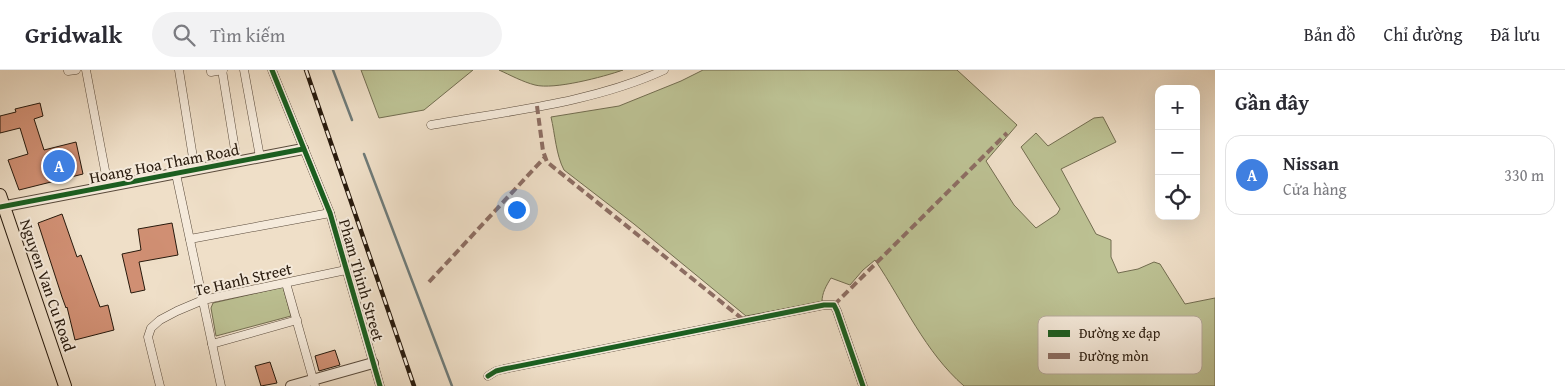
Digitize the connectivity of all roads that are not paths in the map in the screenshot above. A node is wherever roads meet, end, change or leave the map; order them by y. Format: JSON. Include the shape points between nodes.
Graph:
{"nodes":[{"id":1,"x":86,"y":70,"type":"edge"},
{"id":2,"x":179,"y":70,"type":"edge"},
{"id":3,"x":211,"y":70,"type":"edge"},
{"id":4,"x":222,"y":70,"type":"edge"},
{"id":5,"x":244,"y":70,"type":"edge"},
{"id":6,"x":272,"y":70,"type":"edge"},
{"id":7,"x":664,"y":70,"type":"edge"},
{"id":8,"x":431,"y":125,"type":"dead end"},
{"id":9,"x":303,"y":149,"type":"junction"},
{"id":10,"x":260,"y":158,"type":"junction"},
{"id":11,"x":237,"y":162,"type":"junction"},
{"id":12,"x":195,"y":170,"type":"junction"},
{"id":13,"x":176,"y":174,"type":"junction"},
{"id":14,"x":108,"y":186,"type":"junction"},
{"id":15,"x":1,"y":203,"type":"edge"},
{"id":16,"x":330,"y":213,"type":"junction"},
{"id":17,"x":190,"y":239,"type":"junction"},
{"id":18,"x":346,"y":270,"type":"junction"},
{"id":19,"x":286,"y":283,"type":"junction"},
{"id":20,"x":203,"y":300,"type":"junction"},
{"id":21,"x":297,"y":320,"type":"junction"},
{"id":22,"x":212,"y":344,"type":"junction"},
{"id":23,"x":373,"y":363,"type":"junction"},
{"id":24,"x":488,"y":376,"type":"dead end"},
{"id":25,"x":315,"y":383,"type":"edge"},
{"id":26,"x":65,"y":386,"type":"edge"},
{"id":27,"x":160,"y":386,"type":"edge"},
{"id":28,"x":221,"y":386,"type":"edge"},
{"id":29,"x":291,"y":386,"type":"edge"},
{"id":30,"x":380,"y":386,"type":"edge"},
{"id":31,"x":863,"y":386,"type":"edge"}],
"edges":[{"from":1,"to":14,"type":"street"},
{"from":2,"to":12,"type":"street"},
{"from":3,"to":4,"type":"street"},
{"from":4,"to":11,"type":"street"},
{"from":5,"to":10,"type":"street"},
{"from":6,"to":9,"type":"street","name":"Pham Thinh Street"},
{"from":7,"to":8,"type":"street","via":[[604,93]]},
{"from":9,"to":10,"type":"street","name":"Hoang Hoa Tham Road"},
{"from":9,"to":16,"type":"street","name":"Pham Thinh Street"},
{"from":10,"to":11,"type":"street","name":"Hoang Hoa Tham Road"},
{"from":11,"to":12,"type":"street","name":"Hoang Hoa Tham Road"},
{"from":12,"to":13,"type":"street","name":"Hoang Hoa Tham Road"},
{"from":13,"to":14,"type":"street","name":"Hoang Hoa Tham Road"},
{"from":13,"to":17,"type":"street"},
{"from":14,"to":15,"type":"street","name":"Hoang Hoa Tham Road"},
{"from":15,"to":26,"type":"main road","name":"Nguyen Van Cu Road"},
{"from":16,"to":17,"type":"street"},
{"from":16,"to":18,"type":"street","name":"Pham Thinh Street"},
{"from":17,"to":20,"type":"street"},
{"from":18,"to":19,"type":"street","name":"Te Hanh Street"},
{"from":18,"to":23,"type":"street","name":"Pham Thinh Street"},
{"from":19,"to":20,"type":"street","name":"Te Hanh Street"},
{"from":19,"to":21,"type":"street"},
{"from":20,"to":22,"type":"street"},
{"from":20,"to":27,"type":"street","name":"Te Hanh Street","via":[[166,316],[149,331]]},
{"from":21,"to":22,"type":"street"},
{"from":21,"to":25,"type":"street"},
{"from":22,"to":28,"type":"street"},
{"from":23,"to":25,"type":"street"},
{"from":23,"to":30,"type":"street","name":"Pham Thinh Street"},
{"from":24,"to":31,"type":"street","via":[[514,367],[834,305]]},
{"from":25,"to":29,"type":"street"}]}
